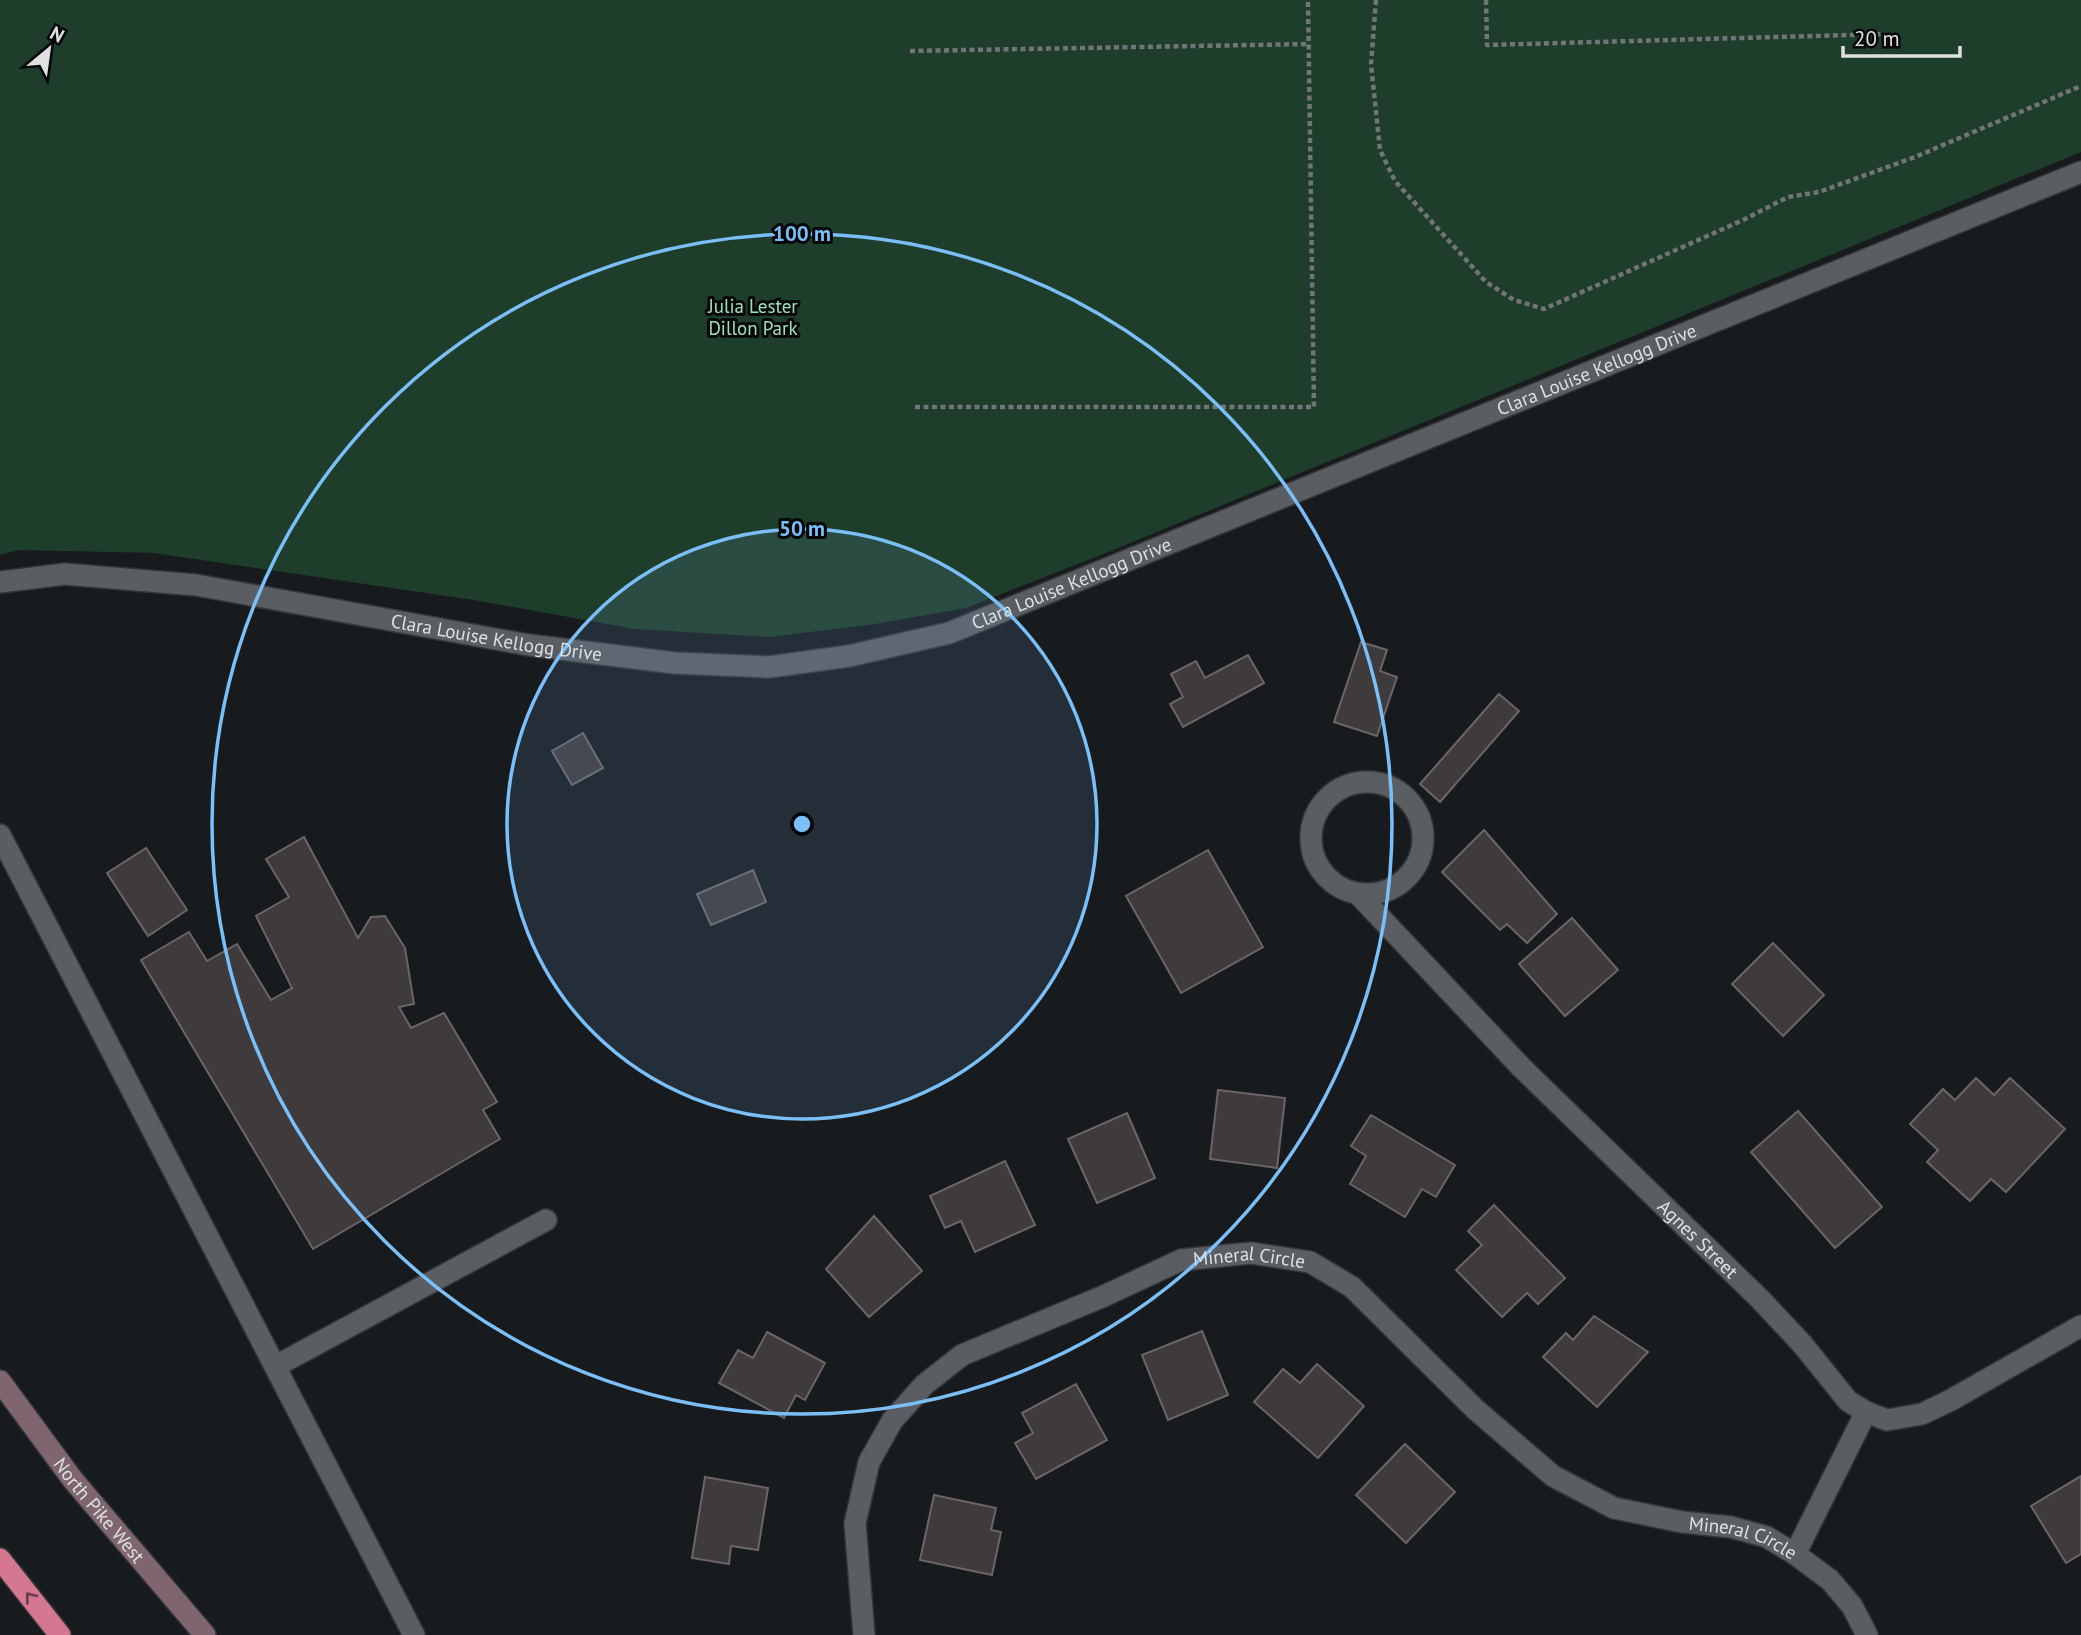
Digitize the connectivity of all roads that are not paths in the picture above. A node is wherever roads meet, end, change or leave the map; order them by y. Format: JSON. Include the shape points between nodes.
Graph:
{"nodes":[{"id":1,"x":2081,"y":172,"type":"edge"},
{"id":2,"x":0,"y":582,"type":"edge"},
{"id":3,"x":0,"y":835,"type":"edge"},
{"id":4,"x":1359,"y":895,"type":"junction"},
{"id":5,"x":546,"y":1220,"type":"dead end"},
{"id":6,"x":2081,"y":1326,"type":"edge"},
{"id":7,"x":276,"y":1366,"type":"junction"},
{"id":8,"x":0,"y":1381,"type":"edge"},
{"id":9,"x":1866,"y":1412,"type":"junction"},
{"id":10,"x":1795,"y":1554,"type":"junction"},
{"id":11,"x":0,"y":1559,"type":"edge"},
{"id":12,"x":60,"y":1635,"type":"edge"},
{"id":13,"x":205,"y":1635,"type":"edge"},
{"id":14,"x":414,"y":1635,"type":"edge"},
{"id":15,"x":864,"y":1635,"type":"edge"},
{"id":16,"x":1867,"y":1635,"type":"edge"}],
"edges":[{"from":1,"to":2,"type":"street","name":"Clara Louise Kellogg Drive","via":[[949,633],[849,656],[769,667],[675,663],[529,645],[196,585],[65,574]]},
{"from":3,"to":7,"type":"street"},
{"from":4,"to":4,"type":"street","name":"Agnes Street","via":[[1397,887],[1410,876],[1424,846],[1419,815],[1408,799],[1393,788],[1367,781],[1336,791],[1324,801],[1311,825],[1311,851],[1318,868],[1332,884]]},
{"from":4,"to":9,"type":"street","name":"Agnes Street","via":[[1522,1068],[1761,1300],[1848,1401]]},
{"from":5,"to":7,"type":"street"},
{"from":6,"to":9,"type":"street","name":"Agnes Street","via":[[1922,1414],[1887,1420]]},
{"from":7,"to":14,"type":"street"},
{"from":8,"to":13,"type":"main road","name":"North Pike West","via":[[74,1480]]},
{"from":9,"to":10,"type":"street"},
{"from":10,"to":15,"type":"street","name":"Mineral Circle","via":[[1767,1537],[1731,1527],[1615,1508],[1553,1476],[1475,1409],[1352,1287],[1310,1262],[1251,1253],[1181,1260],[962,1355],[924,1385],[892,1421],[869,1462],[855,1523]]},
{"from":10,"to":16,"type":"street","name":"Mineral Circle","via":[[1837,1589]]},
{"from":12,"to":11,"type":"highway","one_way":true}]}
